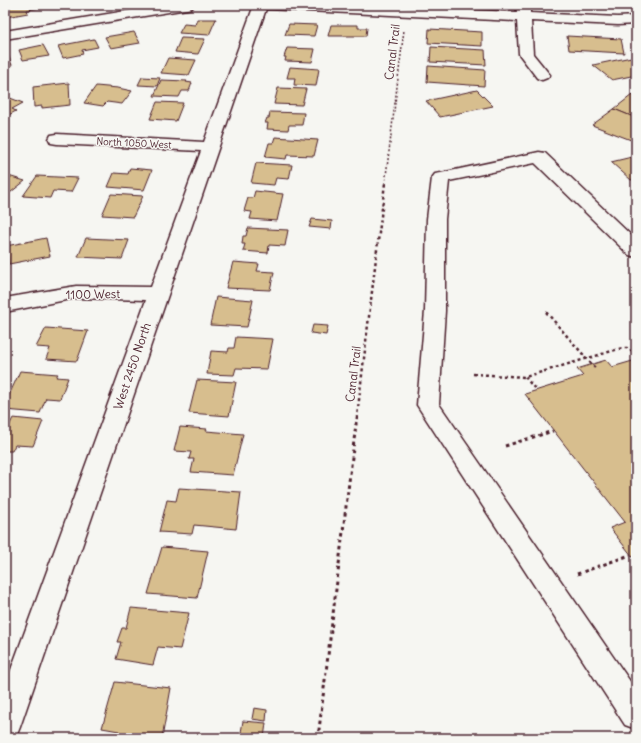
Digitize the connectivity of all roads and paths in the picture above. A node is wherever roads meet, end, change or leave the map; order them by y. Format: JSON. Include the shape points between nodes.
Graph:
{"nodes":[{"id":1,"x":187,"y":5,"type":"edge"},
{"id":2,"x":261,"y":5,"type":"edge"},
{"id":3,"x":265,"y":5,"type":"edge"},
{"id":4,"x":524,"y":11,"type":"edge"},
{"id":5,"x":406,"y":12,"type":"junction"},
{"id":6,"x":636,"y":20,"type":"edge"},
{"id":7,"x":5,"y":35,"type":"edge"},
{"id":8,"x":542,"y":75,"type":"dead end"},
{"id":9,"x":57,"y":139,"type":"dead end"},
{"id":10,"x":211,"y":147,"type":"junction"},
{"id":11,"x":636,"y":251,"type":"edge"},
{"id":12,"x":157,"y":294,"type":"junction"},
{"id":13,"x":5,"y":305,"type":"edge"},
{"id":14,"x":546,"y":312,"type":"dead end"},
{"id":15,"x":636,"y":354,"type":"edge"},
{"id":16,"x":586,"y":359,"type":"junction"},
{"id":17,"x":594,"y":368,"type":"dead end"},
{"id":18,"x":473,"y":374,"type":"dead end"},
{"id":19,"x":525,"y":377,"type":"junction"},
{"id":20,"x":535,"y":389,"type":"dead end"},
{"id":21,"x":553,"y":431,"type":"dead end"},
{"id":22,"x":505,"y":446,"type":"dead end"},
{"id":23,"x":630,"y":555,"type":"dead end"},
{"id":24,"x":577,"y":574,"type":"dead end"},
{"id":25,"x":636,"y":715,"type":"edge"},
{"id":26,"x":5,"y":727,"type":"edge"},
{"id":27,"x":318,"y":738,"type":"edge"}],
"edges":[{"from":1,"to":7,"type":"street"},
{"from":2,"to":10,"type":"street","name":"West 2450 North"},
{"from":3,"to":5,"type":"street"},
{"from":4,"to":5,"type":"street"},
{"from":4,"to":6,"type":"street","via":[[618,21]]},
{"from":4,"to":8,"type":"street","via":[[526,54]]},
{"from":5,"to":27,"type":"path","name":"Canal Trail"},
{"from":9,"to":10,"type":"street","name":"North 1050 West"},
{"from":10,"to":12,"type":"street","name":"West 2450 North"},
{"from":11,"to":25,"type":"street","via":[[539,157],[441,178],[436,219],[435,311],[428,405]]},
{"from":12,"to":13,"type":"street","name":"1100 West","via":[[76,292]]},
{"from":12,"to":26,"type":"street","name":"West 2450 North"},
{"from":14,"to":16,"type":"path"},
{"from":15,"to":16,"type":"path","via":[[628,348],[622,348]]},
{"from":16,"to":17,"type":"path"},
{"from":16,"to":19,"type":"path"},
{"from":18,"to":19,"type":"path"},
{"from":19,"to":20,"type":"path"},
{"from":21,"to":22,"type":"path"},
{"from":23,"to":24,"type":"path"}]}
